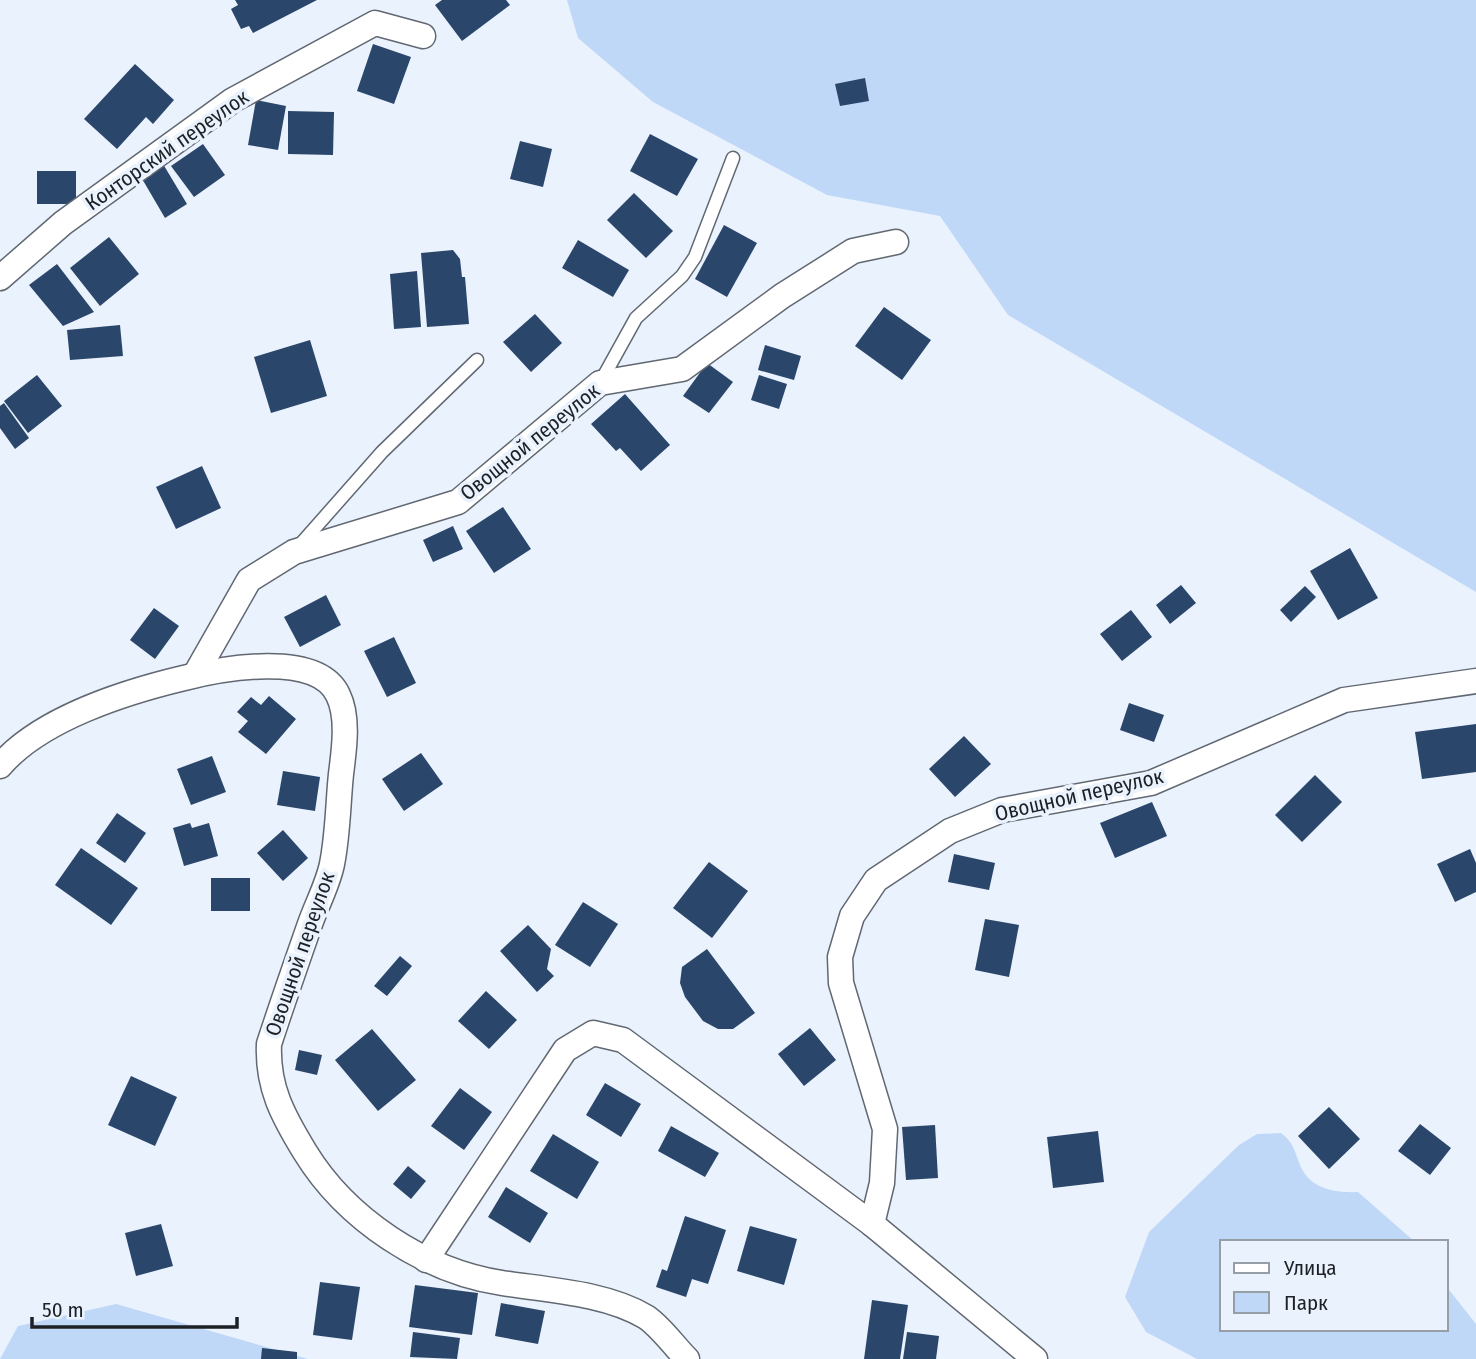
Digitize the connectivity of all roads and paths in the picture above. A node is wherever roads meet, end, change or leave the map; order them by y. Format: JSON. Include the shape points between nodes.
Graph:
{"nodes":[{"id":1,"x":424,"y":36,"type":"dead end"},
{"id":2,"x":733,"y":158,"type":"dead end"},
{"id":3,"x":896,"y":242,"type":"dead end"},
{"id":4,"x":0,"y":278,"type":"edge"},
{"id":5,"x":477,"y":360,"type":"dead end"},
{"id":6,"x":600,"y":383,"type":"junction"},
{"id":7,"x":294,"y":552,"type":"junction"},
{"id":8,"x":195,"y":675,"type":"junction"},
{"id":9,"x":1476,"y":681,"type":"edge"},
{"id":10,"x":0,"y":766,"type":"edge"},
{"id":11,"x":872,"y":1224,"type":"junction"},
{"id":12,"x":426,"y":1260,"type":"junction"},
{"id":13,"x":687,"y":1359,"type":"edge"},
{"id":14,"x":1035,"y":1359,"type":"edge"}],
"edges":[{"from":1,"to":4,"type":"street","name":"Конторский переулок","via":[[375,23],[233,100],[63,223]]},
{"from":2,"to":6,"type":"lane","via":[[695,257],[682,276],[636,318]]},
{"from":3,"to":6,"type":"street","name":"Овощной переулок","via":[[853,251],[682,369]]},
{"from":5,"to":7,"type":"lane","via":[[382,453]]},
{"from":6,"to":7,"type":"street","name":"Овощной переулок","via":[[458,502]]},
{"from":7,"to":8,"type":"street","name":"Овощной переулок","via":[[249,580]]},
{"from":8,"to":10,"type":"street","name":"Овощной переулок","via":[[140,689],[70,718],[15,748]]},
{"from":8,"to":12,"type":"street","name":"Овощной переулок","via":[[267,665],[300,670],[338,693],[344,717],[343,758],[332,865],[268,1044],[268,1070],[274,1098],[311,1162],[353,1211]]},
{"from":9,"to":11,"type":"street","name":"Овощной переулок","via":[[1344,700],[1151,783],[1002,810],[950,831],[876,880],[852,916],[840,957],[841,983],[885,1129],[882,1183]]},
{"from":11,"to":12,"type":"street","via":[[624,1040],[593,1033],[565,1050]]},
{"from":11,"to":14,"type":"street"},
{"from":12,"to":13,"type":"street","name":"Овощной переулок","via":[[499,1282],[566,1291],[612,1304],[647,1318]]}]}
